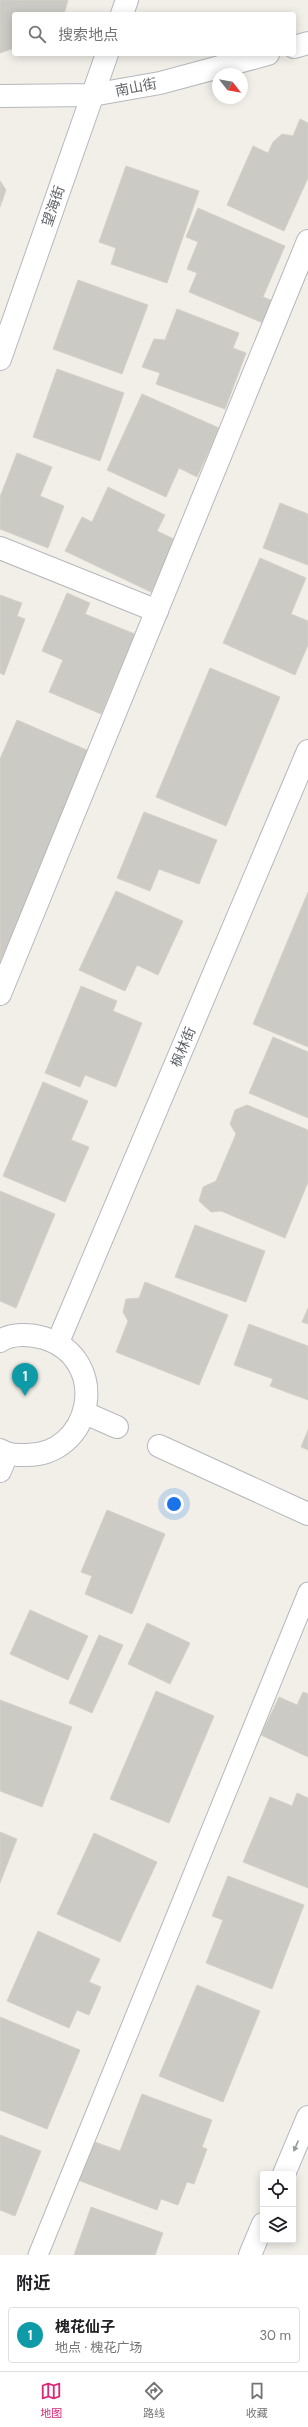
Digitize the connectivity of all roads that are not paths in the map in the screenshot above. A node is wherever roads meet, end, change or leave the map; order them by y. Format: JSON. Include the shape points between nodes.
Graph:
{"nodes":[{"id":1,"x":127,"y":0,"type":"edge"},
{"id":2,"x":123,"y":12,"type":"edge"},
{"id":3,"x":308,"y":43,"type":"edge"},
{"id":4,"x":296,"y":46,"type":"edge"},
{"id":5,"x":106,"y":56,"type":"edge"},
{"id":6,"x":261,"y":56,"type":"edge"},
{"id":7,"x":92,"y":95,"type":"junction"},
{"id":8,"x":0,"y":96,"type":"edge"},
{"id":9,"x":308,"y":241,"type":"edge"},
{"id":10,"x":0,"y":359,"type":"edge"},
{"id":11,"x":0,"y":548,"type":"edge"},
{"id":12,"x":157,"y":611,"type":"junction"},
{"id":13,"x":308,"y":751,"type":"edge"},
{"id":14,"x":0,"y":994,"type":"edge"},
{"id":15,"x":0,"y":1341,"type":"edge"},
{"id":16,"x":58,"y":1342,"type":"junction"},
{"id":17,"x":85,"y":1413,"type":"junction"},
{"id":18,"x":117,"y":1427,"type":"dead end"},
{"id":19,"x":159,"y":1446,"type":"dead end"},
{"id":20,"x":2,"y":1458,"type":"edge"},
{"id":21,"x":308,"y":1514,"type":"edge"},
{"id":22,"x":308,"y":1592,"type":"edge"},
{"id":23,"x":308,"y":2117,"type":"edge"},
{"id":24,"x":285,"y":2171,"type":"edge"},
{"id":25,"x":260,"y":2231,"type":"edge"},
{"id":26,"x":38,"y":2255,"type":"edge"},
{"id":27,"x":250,"y":2255,"type":"edge"}],
"edges":[{"from":1,"to":2,"type":"street"},
{"from":3,"to":4,"type":"street"},
{"from":5,"to":7,"type":"street","name":"望海街"},
{"from":6,"to":7,"type":"street","name":"南山街","via":[[160,83]]},
{"from":7,"to":8,"type":"street","name":"南山街"},
{"from":7,"to":10,"type":"street","name":"望海街"},
{"from":9,"to":12,"type":"street"},
{"from":11,"to":12,"type":"street"},
{"from":12,"to":14,"type":"street"},
{"from":13,"to":16,"type":"street","name":"枫林街"},
{"from":15,"to":16,"type":"street","via":[[6,1337],[32,1334]]},
{"from":16,"to":17,"type":"street","via":[[77,1361],[87,1386]]},
{"from":17,"to":18,"type":"street"},
{"from":17,"to":20,"type":"street","via":[[68,1440],[56,1447],[39,1456]]},
{"from":19,"to":21,"type":"street"},
{"from":22,"to":26,"type":"lane"},
{"from":23,"to":24,"type":"street","one_way":true},
{"from":25,"to":27,"type":"street"}]}
